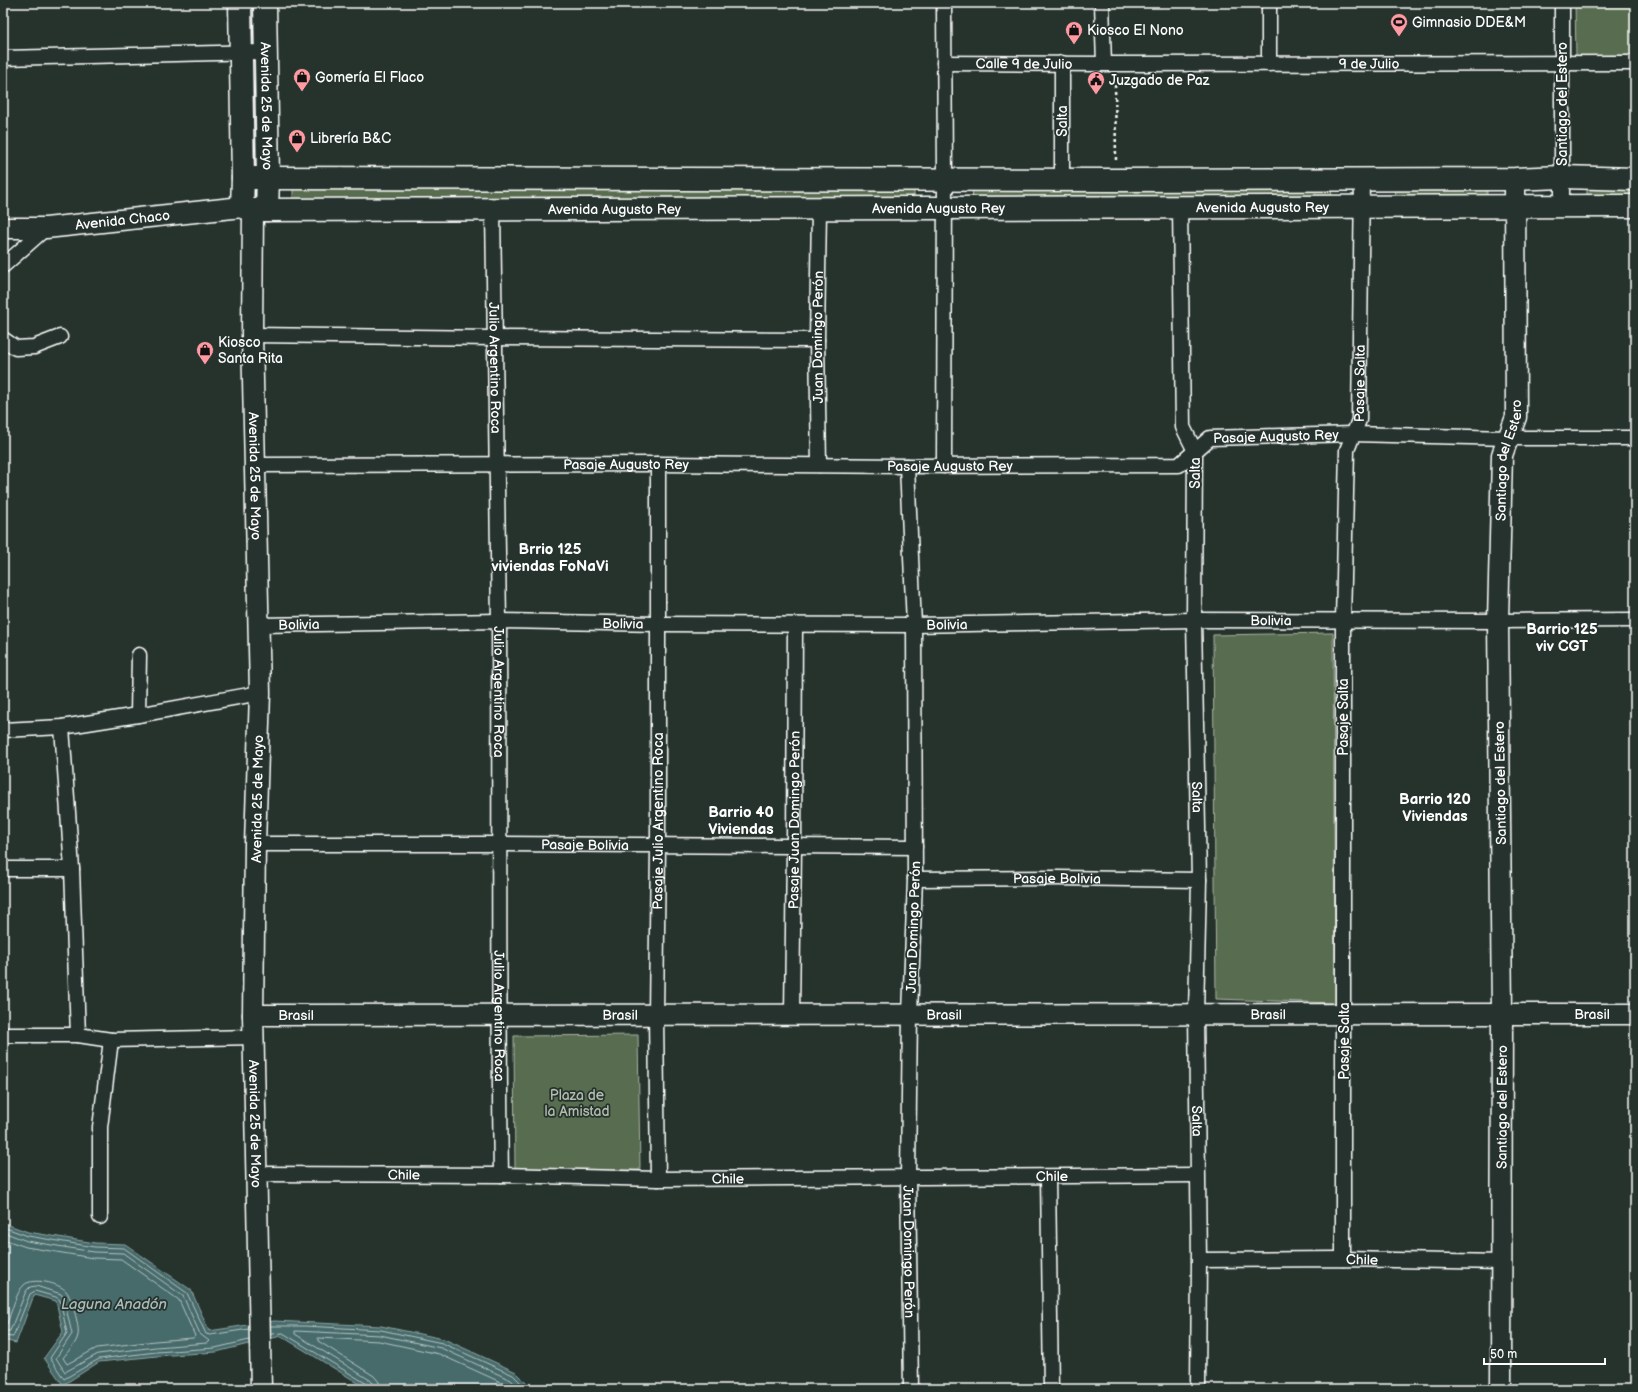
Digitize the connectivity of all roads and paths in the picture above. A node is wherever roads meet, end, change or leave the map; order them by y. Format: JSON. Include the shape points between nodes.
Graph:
{"nodes":[{"id":1,"x":240,"y":3,"type":"edge"},
{"id":2,"x":265,"y":3,"type":"edge"},
{"id":3,"x":944,"y":3,"type":"edge"},
{"id":4,"x":1102,"y":3,"type":"edge"},
{"id":5,"x":1269,"y":3,"type":"edge"},
{"id":6,"x":1562,"y":3,"type":"edge"},
{"id":7,"x":241,"y":52,"type":"junction"},
{"id":8,"x":266,"y":52,"type":"junction"},
{"id":9,"x":3,"y":58,"type":"edge"},
{"id":10,"x":944,"y":63,"type":"junction"},
{"id":11,"x":1062,"y":63,"type":"junction"},
{"id":12,"x":1561,"y":63,"type":"junction"},
{"id":13,"x":1635,"y":63,"type":"edge"},
{"id":14,"x":1104,"y":64,"type":"junction"},
{"id":15,"x":1269,"y":64,"type":"junction"},
{"id":16,"x":1562,"y":177,"type":"junction"},
{"id":17,"x":243,"y":178,"type":"junction"},
{"id":18,"x":268,"y":178,"type":"junction"},
{"id":19,"x":1362,"y":178,"type":"junction"},
{"id":20,"x":1635,"y":178,"type":"edge"},
{"id":21,"x":945,"y":179,"type":"junction"},
{"id":22,"x":1515,"y":179,"type":"junction"},
{"id":23,"x":1062,"y":180,"type":"junction"},
{"id":24,"x":1116,"y":180,"type":"junction"},
{"id":25,"x":1562,"y":205,"type":"junction"},
{"id":26,"x":1635,"y":206,"type":"edge"},
{"id":27,"x":1361,"y":207,"type":"junction"},
{"id":28,"x":1515,"y":207,"type":"junction"},
{"id":29,"x":944,"y":208,"type":"junction"},
{"id":30,"x":1180,"y":208,"type":"junction"},
{"id":31,"x":254,"y":209,"type":"junction"},
{"id":32,"x":819,"y":209,"type":"junction"},
{"id":33,"x":493,"y":210,"type":"junction"},
{"id":34,"x":3,"y":228,"type":"edge"},
{"id":35,"x":46,"y":228,"type":"junction"},
{"id":36,"x":3,"y":266,"type":"edge"},
{"id":37,"x":252,"y":335,"type":"junction"},
{"id":38,"x":60,"y":336,"type":"dead end"},
{"id":39,"x":494,"y":338,"type":"junction"},
{"id":40,"x":3,"y":339,"type":"edge"},
{"id":41,"x":817,"y":340,"type":"junction"},
{"id":42,"x":1353,"y":434,"type":"junction"},
{"id":43,"x":1508,"y":438,"type":"junction"},
{"id":44,"x":1635,"y":438,"type":"edge"},
{"id":45,"x":1195,"y":451,"type":"junction"},
{"id":46,"x":496,"y":464,"type":"junction"},
{"id":47,"x":658,"y":464,"type":"junction"},
{"id":48,"x":255,"y":465,"type":"junction"},
{"id":49,"x":819,"y":465,"type":"junction"},
{"id":50,"x":907,"y":466,"type":"junction"},
{"id":51,"x":944,"y":466,"type":"junction"},
{"id":52,"x":1194,"y":620,"type":"junction"},
{"id":53,"x":1635,"y":620,"type":"edge"},
{"id":54,"x":498,"y":621,"type":"junction"},
{"id":55,"x":1343,"y":621,"type":"junction"},
{"id":56,"x":1498,"y":621,"type":"junction"},
{"id":57,"x":658,"y":624,"type":"junction"},
{"id":58,"x":259,"y":625,"type":"junction"},
{"id":59,"x":794,"y":625,"type":"junction"},
{"id":60,"x":914,"y":625,"type":"junction"},
{"id":61,"x":139,"y":655,"type":"dead end"},
{"id":62,"x":260,"y":693,"type":"junction"},
{"id":63,"x":138,"y":715,"type":"junction"},
{"id":64,"x":62,"y":727,"type":"junction"},
{"id":65,"x":3,"y":730,"type":"edge"},
{"id":66,"x":255,"y":844,"type":"junction"},
{"id":67,"x":498,"y":844,"type":"junction"},
{"id":68,"x":658,"y":846,"type":"junction"},
{"id":69,"x":794,"y":847,"type":"junction"},
{"id":70,"x":915,"y":847,"type":"junction"},
{"id":71,"x":3,"y":869,"type":"edge"},
{"id":72,"x":72,"y":869,"type":"junction"},
{"id":73,"x":915,"y":879,"type":"junction"},
{"id":74,"x":1199,"y":880,"type":"junction"},
{"id":75,"x":1344,"y":1013,"type":"junction"},
{"id":76,"x":1502,"y":1013,"type":"junction"},
{"id":77,"x":910,"y":1014,"type":"junction"},
{"id":78,"x":1196,"y":1014,"type":"junction"},
{"id":79,"x":1635,"y":1014,"type":"edge"},
{"id":80,"x":254,"y":1015,"type":"junction"},
{"id":81,"x":499,"y":1015,"type":"junction"},
{"id":82,"x":656,"y":1015,"type":"junction"},
{"id":83,"x":792,"y":1015,"type":"junction"},
{"id":84,"x":3,"y":1035,"type":"edge"},
{"id":85,"x":78,"y":1035,"type":"junction"},
{"id":86,"x":254,"y":1037,"type":"junction"},
{"id":87,"x":111,"y":1040,"type":"junction"},
{"id":88,"x":258,"y":1174,"type":"junction"},
{"id":89,"x":501,"y":1175,"type":"junction"},
{"id":90,"x":1198,"y":1175,"type":"junction"},
{"id":91,"x":908,"y":1176,"type":"junction"},
{"id":92,"x":1048,"y":1177,"type":"junction"},
{"id":93,"x":658,"y":1179,"type":"junction"},
{"id":94,"x":100,"y":1217,"type":"dead end"},
{"id":95,"x":1343,"y":1259,"type":"junction"},
{"id":96,"x":1199,"y":1260,"type":"junction"},
{"id":97,"x":1501,"y":1262,"type":"junction"},
{"id":98,"x":261,"y":1389,"type":"edge"},
{"id":99,"x":911,"y":1389,"type":"edge"},
{"id":100,"x":1051,"y":1389,"type":"edge"},
{"id":101,"x":1198,"y":1389,"type":"edge"},
{"id":102,"x":1501,"y":1389,"type":"edge"}],
"edges":[{"from":1,"to":7,"type":"main road","name":"Avenida 25 de Mayo"},
{"from":2,"to":8,"type":"main road","name":"Avenida 25 de Mayo"},
{"from":3,"to":10,"type":"street"},
{"from":4,"to":14,"type":"street"},
{"from":5,"to":15,"type":"street"},
{"from":6,"to":12,"type":"street","name":"Santiago del Estero"},
{"from":7,"to":8,"type":"street"},
{"from":7,"to":9,"type":"street"},
{"from":7,"to":17,"type":"main road","name":"Avenida 25 de Mayo"},
{"from":8,"to":18,"type":"main road","name":"Avenida 25 de Mayo"},
{"from":10,"to":11,"type":"street","name":"Calle 9 de Julio"},
{"from":10,"to":21,"type":"street"},
{"from":11,"to":14,"type":"street","name":"Calle 9 de Julio"},
{"from":11,"to":23,"type":"street","name":"Salta"},
{"from":12,"to":13,"type":"street","name":"9 de Julio"},
{"from":12,"to":15,"type":"street","name":"9 de Julio"},
{"from":12,"to":16,"type":"street","name":"Santiago del Estero"},
{"from":14,"to":15,"type":"street","name":"9 de Julio"},
{"from":14,"to":24,"type":"path","via":[[1115,77]]},
{"from":16,"to":20,"type":"main road","name":"Avenida Augusto Rey"},
{"from":16,"to":22,"type":"main road","name":"Avenida Augusto Rey"},
{"from":16,"to":25,"type":"street","name":"Santiago del Estero"},
{"from":17,"to":18,"type":"main road","name":"Avenida Augusto Rey"},
{"from":17,"to":31,"type":"main road","name":"Avenida 25 de Mayo"},
{"from":18,"to":21,"type":"main road","name":"Avenida Augusto Rey"},
{"from":18,"to":31,"type":"main road","name":"Avenida 25 de Mayo"},
{"from":19,"to":22,"type":"main road","name":"Avenida Augusto Rey"},
{"from":19,"to":24,"type":"main road","name":"Avenida Augusto Rey"},
{"from":19,"to":27,"type":"street","name":"Pasaje Salta"},
{"from":21,"to":23,"type":"main road","name":"Avenida Augusto Rey"},
{"from":21,"to":29,"type":"street"},
{"from":22,"to":28,"type":"street","name":"Santiago del Estero"},
{"from":23,"to":24,"type":"main road","name":"Avenida Augusto Rey"},
{"from":25,"to":26,"type":"main road","name":"Avenida Augusto Rey"},
{"from":25,"to":28,"type":"main road","name":"Avenida Augusto Rey"},
{"from":27,"to":28,"type":"main road","name":"Avenida Augusto Rey"},
{"from":27,"to":30,"type":"main road","name":"Avenida Augusto Rey"},
{"from":27,"to":42,"type":"street","name":"Pasaje Salta","via":[[1359,420]]},
{"from":28,"to":43,"type":"street","name":"Santiago del Estero","via":[[1516,418]]},
{"from":29,"to":30,"type":"main road","name":"Avenida Augusto Rey"},
{"from":29,"to":32,"type":"main road","name":"Avenida Augusto Rey"},
{"from":29,"to":51,"type":"street"},
{"from":30,"to":45,"type":"street","name":"Salta","via":[[1183,427]]},
{"from":31,"to":33,"type":"main road","name":"Avenida Augusto Rey"},
{"from":31,"to":35,"type":"street","name":"Avenida Chaco"},
{"from":31,"to":37,"type":"street","name":"Avenida 25 de Mayo"},
{"from":32,"to":33,"type":"main road","name":"Avenida Augusto Rey"},
{"from":32,"to":41,"type":"street","name":"Juan Domingo Perón"},
{"from":33,"to":39,"type":"street","name":"Julio Argentino Roca"},
{"from":34,"to":35,"type":"street","name":"Avenida Chaco"},
{"from":35,"to":36,"type":"street"},
{"from":37,"to":39,"type":"street"},
{"from":37,"to":48,"type":"street","name":"Avenida 25 de Mayo"},
{"from":38,"to":40,"type":"street","via":[[34,347],[16,348]]},
{"from":39,"to":41,"type":"street"},
{"from":39,"to":46,"type":"street","name":"Julio Argentino Roca"},
{"from":41,"to":49,"type":"street","name":"Juan Domingo Perón"},
{"from":42,"to":43,"type":"street","name":"Pasaje Augusto Rey"},
{"from":42,"to":45,"type":"street","name":"Pasaje Augusto Rey","via":[[1210,438]]},
{"from":42,"to":55,"type":"street","name":"Pasaje Salta","via":[[1347,450]]},
{"from":43,"to":44,"type":"street","name":"Pasaje Augusto Rey"},
{"from":43,"to":56,"type":"street","name":"Santiago del Estero","via":[[1502,455]]},
{"from":45,"to":51,"type":"street","name":"Pasaje Augusto Rey","via":[[1179,465]]},
{"from":45,"to":52,"type":"street","name":"Salta"},
{"from":46,"to":47,"type":"street","name":"Pasaje Augusto Rey"},
{"from":46,"to":48,"type":"street","name":"Pasaje Augusto Rey"},
{"from":46,"to":54,"type":"street","name":"Julio Argentino Roca"},
{"from":47,"to":49,"type":"street","name":"Pasaje Augusto Rey"},
{"from":47,"to":57,"type":"street","name":"Pasaje Julio Argentino Roca"},
{"from":48,"to":58,"type":"street","name":"Avenida 25 de Mayo"},
{"from":49,"to":50,"type":"street","name":"Pasaje Augusto Rey"},
{"from":50,"to":51,"type":"street","name":"Pasaje Augusto Rey"},
{"from":50,"to":60,"type":"street","name":"Juan Domingo Perón"},
{"from":52,"to":55,"type":"street","name":"Bolivia"},
{"from":52,"to":60,"type":"street","name":"Bolivia"},
{"from":52,"to":74,"type":"street","name":"Salta"},
{"from":53,"to":56,"type":"street","name":"Bolivia"},
{"from":54,"to":57,"type":"street","name":"Bolivia"},
{"from":54,"to":58,"type":"street","name":"Bolivia"},
{"from":54,"to":67,"type":"street","name":"Julio Argentino Roca"},
{"from":55,"to":56,"type":"street","name":"Bolivia"},
{"from":55,"to":75,"type":"street","name":"Pasaje Salta"},
{"from":56,"to":76,"type":"street","name":"Santiago del Estero"},
{"from":57,"to":59,"type":"street","name":"Bolivia"},
{"from":57,"to":68,"type":"street","name":"Pasaje Julio Argentino Roca"},
{"from":58,"to":62,"type":"street","name":"Avenida 25 de Mayo"},
{"from":59,"to":60,"type":"street","name":"Bolivia"},
{"from":59,"to":69,"type":"street","name":"Pasaje Juan Domingo Perón"},
{"from":60,"to":70,"type":"street","name":"Juan Domingo Perón"},
{"from":61,"to":63,"type":"street"},
{"from":62,"to":63,"type":"street"},
{"from":62,"to":66,"type":"street","name":"Avenida 25 de Mayo"},
{"from":63,"to":64,"type":"street"},
{"from":64,"to":65,"type":"street"},
{"from":64,"to":72,"type":"street"},
{"from":66,"to":67,"type":"street","name":"Pasaje Bolivia"},
{"from":66,"to":80,"type":"street","name":"Avenida 25 de Mayo"},
{"from":67,"to":68,"type":"street","name":"Pasaje Bolivia"},
{"from":67,"to":81,"type":"street","name":"Julio Argentino Roca"},
{"from":68,"to":69,"type":"street","name":"Pasaje Bolivia"},
{"from":68,"to":82,"type":"street","name":"Pasaje Julio Argentino Roca"},
{"from":69,"to":70,"type":"street","name":"Pasaje Bolivia"},
{"from":69,"to":83,"type":"street","name":"Pasaje Juan Domingo Perón"},
{"from":70,"to":73,"type":"street","name":"Juan Domingo Perón"},
{"from":71,"to":72,"type":"street"},
{"from":72,"to":85,"type":"street"},
{"from":73,"to":74,"type":"street","name":"Pasaje Bolivia"},
{"from":73,"to":77,"type":"street","name":"Juan Domingo Perón"},
{"from":74,"to":78,"type":"street","name":"Salta"},
{"from":75,"to":76,"type":"street","name":"Brasil"},
{"from":75,"to":78,"type":"street","name":"Brasil"},
{"from":75,"to":95,"type":"street","name":"Pasaje Salta"},
{"from":76,"to":79,"type":"street","name":"Brasil"},
{"from":76,"to":97,"type":"street","name":"Santiago del Estero"},
{"from":77,"to":78,"type":"street","name":"Brasil"},
{"from":77,"to":83,"type":"street","name":"Brasil"},
{"from":77,"to":91,"type":"street","name":"Juan Domingo Perón"},
{"from":78,"to":90,"type":"street","name":"Salta"},
{"from":80,"to":81,"type":"street","name":"Brasil"},
{"from":80,"to":86,"type":"street","name":"Avenida 25 de Mayo"},
{"from":81,"to":82,"type":"street","name":"Brasil"},
{"from":81,"to":89,"type":"street","name":"Julio Argentino Roca"},
{"from":82,"to":83,"type":"street","name":"Brasil"},
{"from":82,"to":93,"type":"street","name":"Pasaje Julio Argentino Roca"},
{"from":84,"to":85,"type":"street"},
{"from":85,"to":87,"type":"street"},
{"from":86,"to":87,"type":"street"},
{"from":86,"to":88,"type":"street","name":"Avenida 25 de Mayo"},
{"from":87,"to":94,"type":"street","via":[[100,1127]]},
{"from":88,"to":89,"type":"street","name":"Chile"},
{"from":88,"to":98,"type":"street","name":"Avenida 25 de Mayo"},
{"from":89,"to":93,"type":"street","name":"Chile"},
{"from":90,"to":92,"type":"street","name":"Chile"},
{"from":90,"to":96,"type":"street","name":"Salta"},
{"from":91,"to":92,"type":"street","name":"Chile"},
{"from":91,"to":93,"type":"street","name":"Chile"},
{"from":91,"to":99,"type":"street","name":"Juan Domingo Perón"},
{"from":92,"to":100,"type":"street"},
{"from":95,"to":96,"type":"street","name":"Chile"},
{"from":95,"to":97,"type":"street","name":"Chile"},
{"from":96,"to":101,"type":"street","name":"Salta"},
{"from":97,"to":102,"type":"street","name":"Santiago del Estero"}]}
